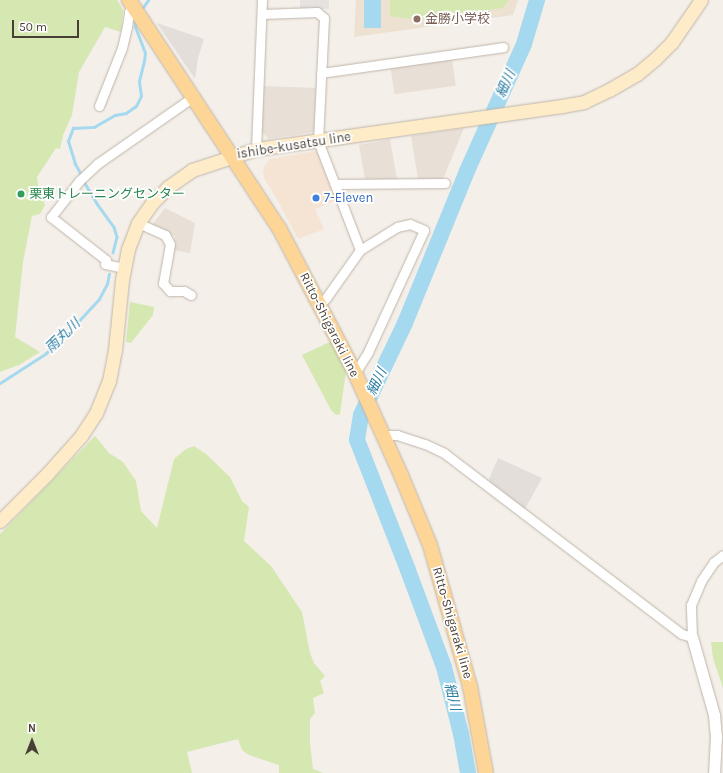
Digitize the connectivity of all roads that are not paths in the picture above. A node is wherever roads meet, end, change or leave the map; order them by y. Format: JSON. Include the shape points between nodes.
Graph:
{"nodes":[{"id":1,"x":262,"y":0,"type":"edge"},
{"id":2,"x":701,"y":0,"type":"edge"},
{"id":3,"x":134,"y":8,"type":"edge"},
{"id":4,"x":262,"y":14,"type":"junction"},
{"id":5,"x":503,"y":47,"type":"dead end"},
{"id":6,"x":321,"y":73,"type":"junction"},
{"id":7,"x":193,"y":96,"type":"junction"},
{"id":8,"x":99,"y":106,"type":"dead end"},
{"id":9,"x":318,"y":141,"type":"junction"},
{"id":10,"x":256,"y":149,"type":"junction"},
{"id":11,"x":232,"y":155,"type":"junction"},
{"id":12,"x":445,"y":183,"type":"dead end"},
{"id":13,"x":335,"y":184,"type":"junction"},
{"id":14,"x":138,"y":223,"type":"junction"},
{"id":15,"x":360,"y":250,"type":"junction"},
{"id":16,"x":124,"y":268,"type":"junction"},
{"id":17,"x":191,"y":295,"type":"dead end"},
{"id":18,"x":319,"y":305,"type":"junction"},
{"id":19,"x":356,"y":377,"type":"junction"},
{"id":20,"x":381,"y":430,"type":"junction"},
{"id":21,"x":0,"y":521,"type":"edge"},
{"id":22,"x":723,"y":555,"type":"edge"},
{"id":23,"x":692,"y":637,"type":"junction"},
{"id":24,"x":486,"y":773,"type":"edge"},
{"id":25,"x":714,"y":773,"type":"edge"}],
"edges":[{"from":1,"to":4,"type":"street"},
{"from":2,"to":9,"type":"main road","name":"ishibe-kusatsu line","via":[[672,42],[632,77],[584,102]]},
{"from":3,"to":7,"type":"main road","name":"Ritto-Shigaraki line"},
{"from":3,"to":8,"type":"street","via":[[129,12],[128,28],[122,48]]},
{"from":4,"to":6,"type":"street","via":[[317,12],[324,18]]},
{"from":4,"to":10,"type":"street"},
{"from":5,"to":6,"type":"street"},
{"from":6,"to":9,"type":"street"},
{"from":7,"to":11,"type":"main road","name":"Ritto-Shigaraki line"},
{"from":7,"to":16,"type":"street","via":[[97,164],[79,181],[51,217],[106,260],[105,264]]},
{"from":9,"to":10,"type":"main road","name":"ishibe-kusatsu line"},
{"from":9,"to":13,"type":"street"},
{"from":10,"to":11,"type":"main road","name":"ishibe-kusatsu line"},
{"from":11,"to":14,"type":"main road","name":"ishibe-kusatsu line","via":[[192,170],[174,182],[152,203]]},
{"from":11,"to":18,"type":"main road","name":"Ritto-Shigaraki line","via":[[279,228]]},
{"from":12,"to":13,"type":"street"},
{"from":13,"to":15,"type":"street"},
{"from":14,"to":16,"type":"main road","name":"ishibe-kusatsu line"},
{"from":14,"to":17,"type":"street","via":[[165,235],[170,244],[163,283],[170,291],[184,291]]},
{"from":15,"to":18,"type":"street"},
{"from":15,"to":19,"type":"street","via":[[397,227],[410,224],[424,230]]},
{"from":16,"to":21,"type":"main road","name":"ishibe-kusatsu line","via":[[115,350],[109,381],[96,413],[81,436]]},
{"from":18,"to":19,"type":"main road","name":"Ritto-Shigaraki line"},
{"from":19,"to":20,"type":"main road","name":"Ritto-Shigaraki line"},
{"from":20,"to":23,"type":"street","via":[[444,452],[676,630]]},
{"from":20,"to":24,"type":"main road","name":"Ritto-Shigaraki line","via":[[430,545],[470,686]]},
{"from":22,"to":23,"type":"street","via":[[714,562],[701,581],[691,605]]},
{"from":23,"to":25,"type":"street","via":[[714,715]]}]}
